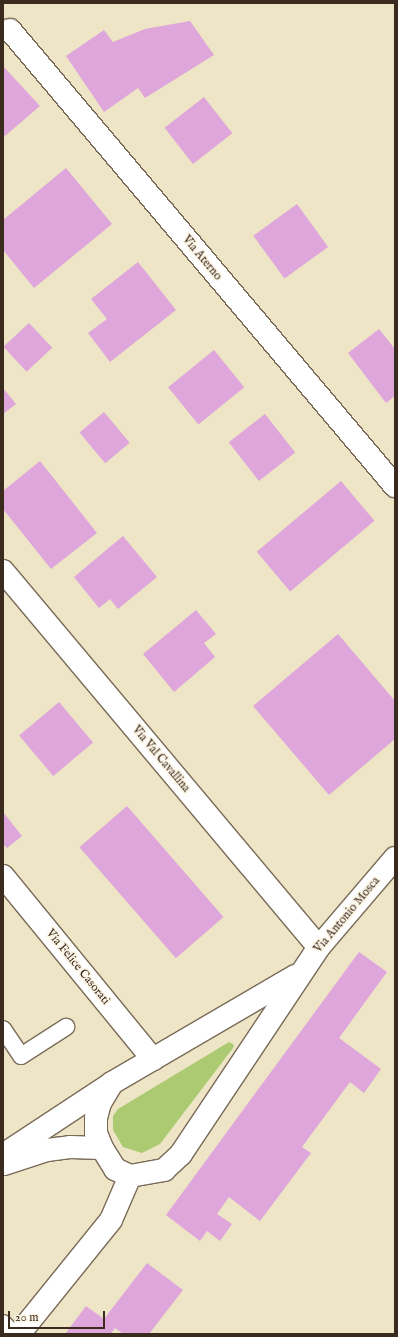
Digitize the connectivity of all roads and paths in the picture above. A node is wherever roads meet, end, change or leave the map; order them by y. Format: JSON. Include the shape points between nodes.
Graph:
{"nodes":[{"id":1,"x":10,"y":30,"type":"dead end"},
{"id":2,"x":395,"y":486,"type":"edge"},
{"id":3,"x":3,"y":571,"type":"edge"},
{"id":4,"x":395,"y":858,"type":"edge"},
{"id":5,"x":3,"y":876,"type":"edge"},
{"id":6,"x":319,"y":947,"type":"junction"},
{"id":7,"x":300,"y":974,"type":"junction"},
{"id":8,"x":66,"y":1027,"type":"dead end"},
{"id":9,"x":3,"y":1028,"type":"edge"},
{"id":10,"x":152,"y":1059,"type":"junction"},
{"id":11,"x":112,"y":1083,"type":"junction"},
{"id":12,"x":102,"y":1148,"type":"junction"},
{"id":13,"x":3,"y":1155,"type":"edge"},
{"id":14,"x":3,"y":1165,"type":"edge"},
{"id":15,"x":130,"y":1176,"type":"junction"},
{"id":16,"x":3,"y":1323,"type":"edge"},
{"id":17,"x":14,"y":1334,"type":"edge"},
{"id":18,"x":19,"y":1334,"type":"edge"}],
"edges":[{"from":1,"to":2,"type":"street","name":"Via Aterno"},
{"from":3,"to":6,"type":"street","name":"Via Val Cavallina"},
{"from":4,"to":6,"type":"street","name":"Via Antonio Mosca"},
{"from":5,"to":10,"type":"street","name":"Via Felice Casorati"},
{"from":6,"to":7,"type":"street","name":"Via Antonio Mosca"},
{"from":7,"to":10,"type":"street"},
{"from":7,"to":15,"type":"street","name":"Via Antonio Mosca","via":[[181,1154],[164,1170]]},
{"from":8,"to":9,"type":"lane","via":[[21,1056]]},
{"from":10,"to":11,"type":"street"},
{"from":11,"to":12,"type":"street","via":[[100,1103],[96,1118],[96,1132]]},
{"from":11,"to":13,"type":"street"},
{"from":12,"to":14,"type":"street","via":[[70,1147],[47,1150]]},
{"from":12,"to":15,"type":"street","via":[[115,1169]]},
{"from":15,"to":18,"type":"street","via":[[111,1220]]},
{"from":16,"to":17,"type":"lane"}]}
